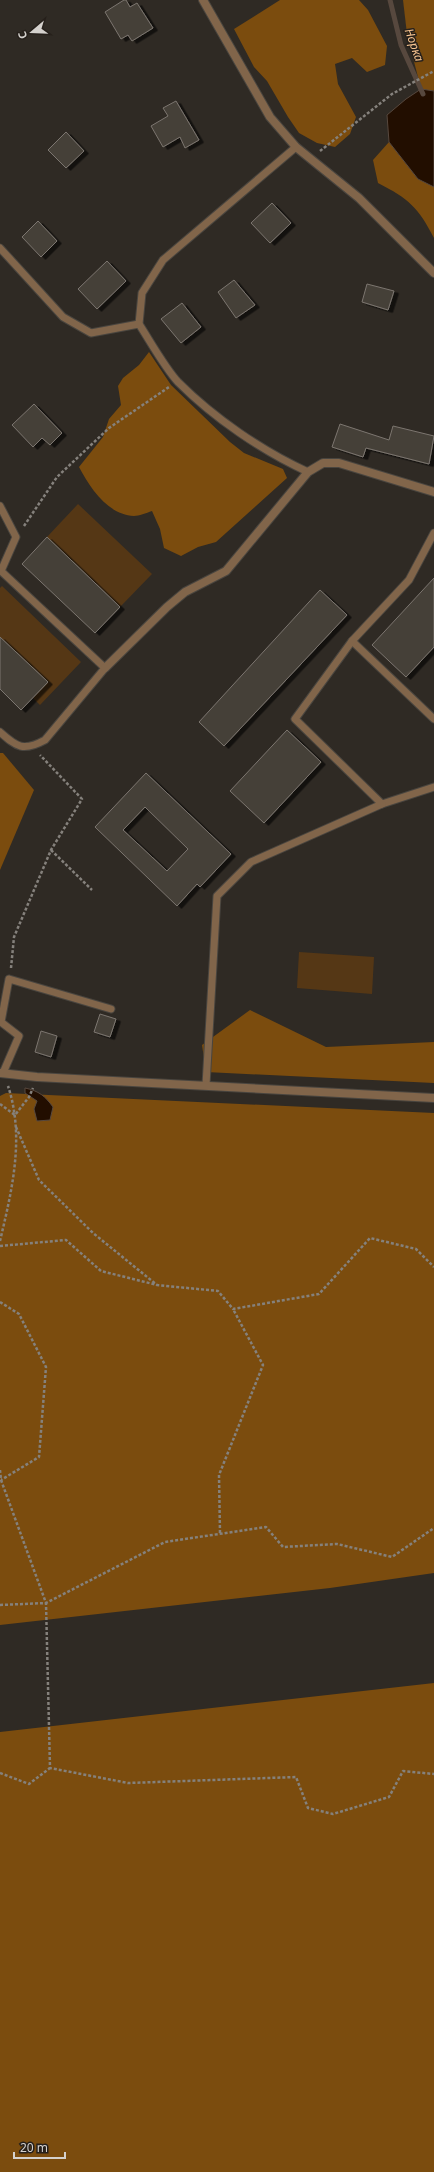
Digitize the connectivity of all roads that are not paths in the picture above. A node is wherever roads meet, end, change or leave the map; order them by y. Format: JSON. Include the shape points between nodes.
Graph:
{"nodes":[{"id":1,"x":203,"y":0,"type":"edge"},
{"id":2,"x":296,"y":147,"type":"junction"},
{"id":3,"x":0,"y":248,"type":"edge"},
{"id":4,"x":434,"y":273,"type":"edge"},
{"id":5,"x":139,"y":324,"type":"junction"},
{"id":6,"x":308,"y":472,"type":"junction"},
{"id":7,"x":434,"y":492,"type":"edge"},
{"id":8,"x":0,"y":506,"type":"edge"},
{"id":9,"x":434,"y":533,"type":"edge"},
{"id":10,"x":352,"y":641,"type":"junction"},
{"id":11,"x":105,"y":668,"type":"junction"},
{"id":12,"x":434,"y":719,"type":"edge"},
{"id":13,"x":0,"y":732,"type":"edge"},
{"id":14,"x":434,"y":787,"type":"edge"},
{"id":15,"x":382,"y":804,"type":"junction"},
{"id":16,"x":111,"y":1009,"type":"dead end"},
{"id":17,"x":2,"y":1073,"type":"edge"},
{"id":18,"x":206,"y":1085,"type":"junction"},
{"id":19,"x":434,"y":1098,"type":"edge"}],
"edges":[{"from":1,"to":2,"type":"street","via":[[270,117]]},
{"from":2,"to":4,"type":"street","via":[[359,198]]},
{"from":2,"to":5,"type":"lane","via":[[163,260],[142,293]]},
{"from":3,"to":5,"type":"lane","via":[[63,317],[90,333]]},
{"from":5,"to":6,"type":"lane","via":[[177,381],[238,432]]},
{"from":6,"to":7,"type":"street","via":[[323,463],[339,463]]},
{"from":6,"to":11,"type":"street","via":[[226,571],[186,592],[167,607]]},
{"from":8,"to":11,"type":"lane","via":[[16,538],[1,571]]},
{"from":9,"to":10,"type":"lane","via":[[409,580]]},
{"from":10,"to":12,"type":"lane"},
{"from":10,"to":15,"type":"lane","via":[[295,719]]},
{"from":11,"to":13,"type":"lane","via":[[45,740],[32,747],[14,745]]},
{"from":14,"to":15,"type":"lane"},
{"from":15,"to":18,"type":"lane","via":[[252,862],[217,896]]},
{"from":16,"to":17,"type":"lane","via":[[10,979],[1,1022],[18,1036]]},
{"from":17,"to":18,"type":"street"},
{"from":18,"to":19,"type":"street"}]}
